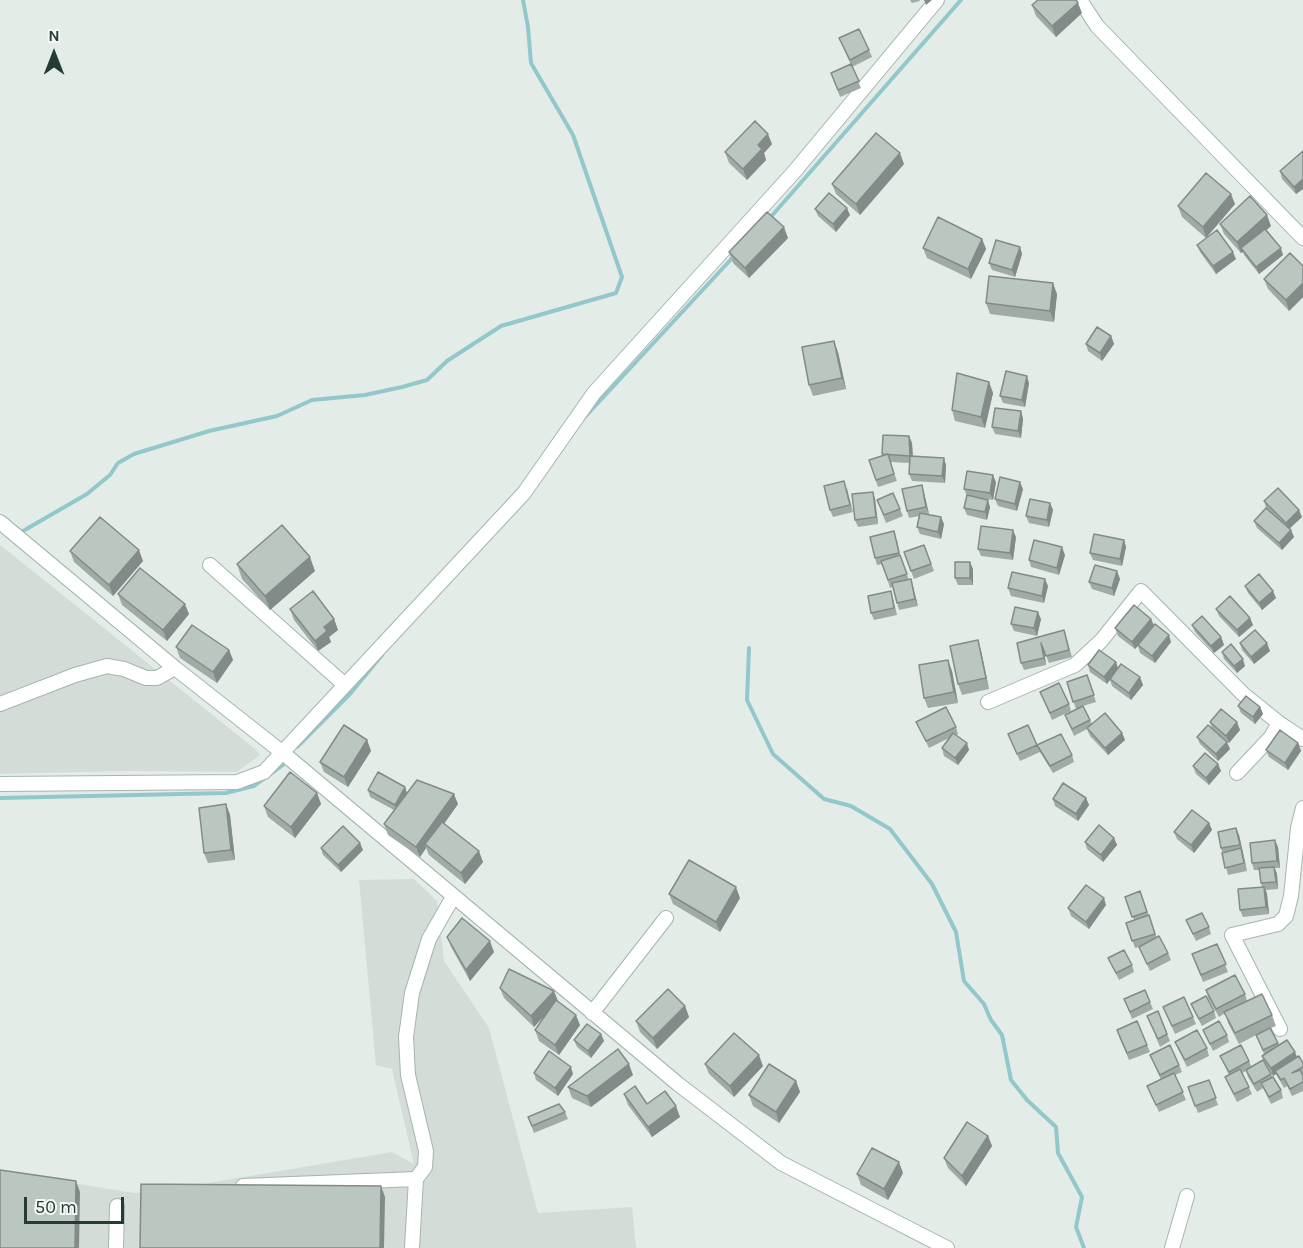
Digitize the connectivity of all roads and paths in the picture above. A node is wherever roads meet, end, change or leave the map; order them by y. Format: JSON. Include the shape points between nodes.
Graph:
{"nodes":[{"id":1,"x":937,"y":0,"type":"edge"},
{"id":2,"x":1080,"y":0,"type":"edge"},
{"id":3,"x":1303,"y":238,"type":"edge"},
{"id":4,"x":0,"y":522,"type":"edge"},
{"id":5,"x":210,"y":565,"type":"dead end"},
{"id":6,"x":174,"y":668,"type":"junction"},
{"id":7,"x":345,"y":685,"type":"junction"},
{"id":8,"x":988,"y":702,"type":"dead end"},
{"id":9,"x":0,"y":704,"type":"edge"},
{"id":10,"x":1280,"y":723,"type":"junction"},
{"id":11,"x":1303,"y":739,"type":"edge"},
{"id":12,"x":283,"y":753,"type":"junction"},
{"id":13,"x":1237,"y":773,"type":"dead end"},
{"id":14,"x":0,"y":784,"type":"edge"},
{"id":15,"x":1303,"y":808,"type":"edge"},
{"id":16,"x":453,"y":897,"type":"junction"},
{"id":17,"x":666,"y":918,"type":"dead end"},
{"id":18,"x":592,"y":1012,"type":"junction"},
{"id":19,"x":1280,"y":1029,"type":"dead end"},
{"id":20,"x":416,"y":1179,"type":"junction"},
{"id":21,"x":228,"y":1187,"type":"edge"},
{"id":22,"x":1187,"y":1196,"type":"dead end"},
{"id":23,"x":117,"y":1206,"type":"dead end"},
{"id":24,"x":116,"y":1248,"type":"edge"},
{"id":25,"x":412,"y":1248,"type":"edge"},
{"id":26,"x":947,"y":1248,"type":"edge"},
{"id":27,"x":1172,"y":1248,"type":"edge"}],
"edges":[{"from":1,"to":7,"type":"street","via":[[794,172],[594,393],[524,493]]},
{"from":2,"to":3,"type":"street","via":[[1097,26]]},
{"from":4,"to":6,"type":"street"},
{"from":5,"to":7,"type":"street"},
{"from":6,"to":9,"type":"street","via":[[157,678],[146,678],[107,666]]},
{"from":6,"to":12,"type":"street"},
{"from":7,"to":12,"type":"street"},
{"from":8,"to":10,"type":"street","via":[[1075,665],[1101,641],[1141,591],[1243,694]]},
{"from":10,"to":11,"type":"street"},
{"from":10,"to":13,"type":"street"},
{"from":12,"to":14,"type":"street","via":[[264,772],[237,782]]},
{"from":12,"to":16,"type":"street"},
{"from":15,"to":19,"type":"street","via":[[1286,916],[1278,924],[1232,934]]},
{"from":16,"to":18,"type":"street"},
{"from":16,"to":20,"type":"street","via":[[429,939],[412,993],[406,1037],[408,1075],[426,1151],[425,1167]]},
{"from":17,"to":18,"type":"street"},
{"from":18,"to":26,"type":"street","via":[[781,1163]]},
{"from":20,"to":21,"type":"street"},
{"from":20,"to":25,"type":"street"},
{"from":22,"to":27,"type":"street"},
{"from":23,"to":24,"type":"street"}]}
